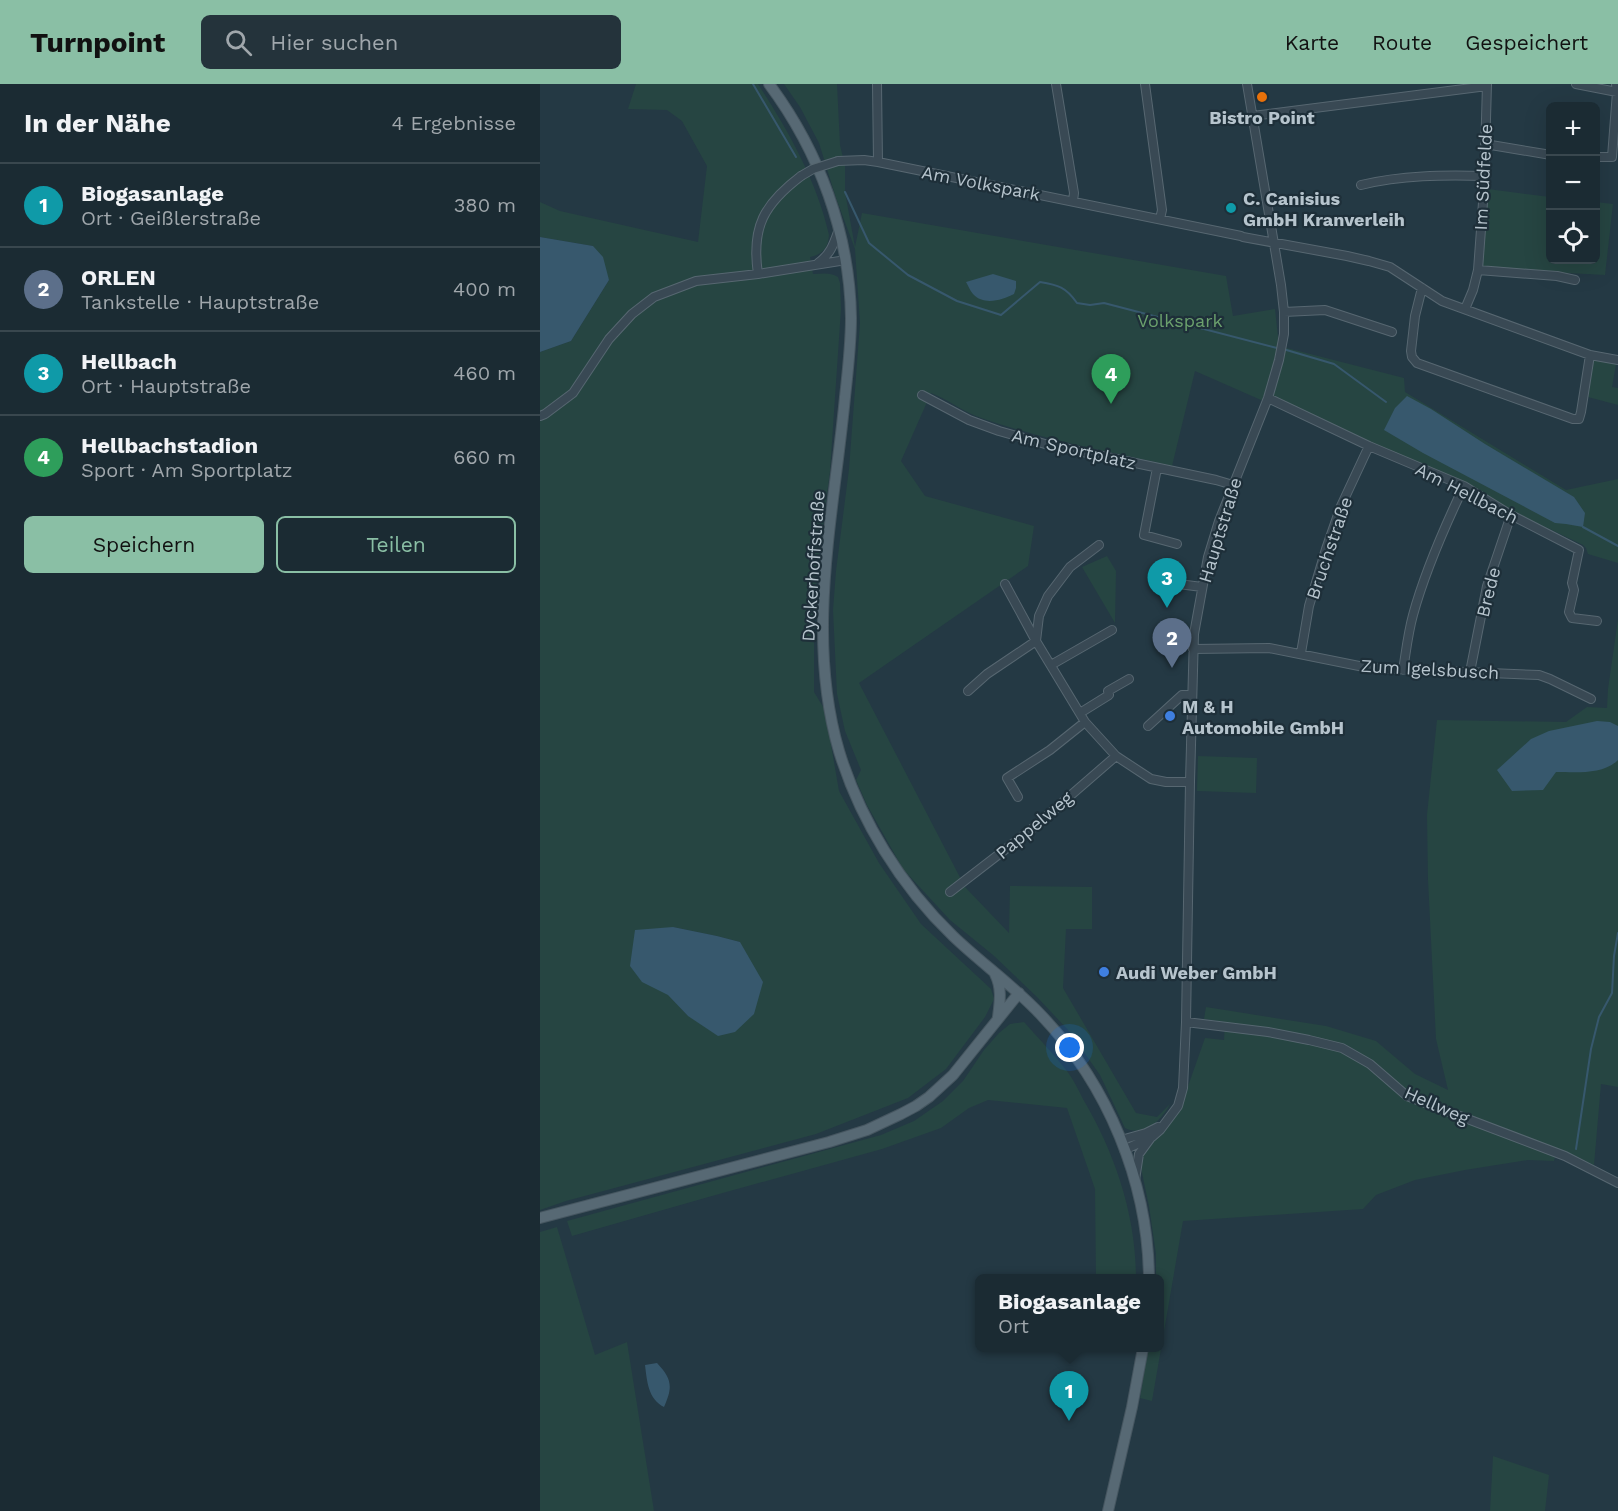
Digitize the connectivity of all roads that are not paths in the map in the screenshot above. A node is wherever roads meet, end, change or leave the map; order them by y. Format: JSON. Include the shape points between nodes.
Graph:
{"nodes":[{"id":1,"x":769,"y":84,"type":"edge"},
{"id":2,"x":877,"y":84,"type":"edge"},
{"id":3,"x":1056,"y":84,"type":"edge"},
{"id":4,"x":1145,"y":84,"type":"edge"},
{"id":5,"x":1247,"y":84,"type":"edge"},
{"id":6,"x":1576,"y":84,"type":"edge"},
{"id":7,"x":1487,"y":85,"type":"edge"},
{"id":8,"x":1616,"y":88,"type":"edge"},
{"id":9,"x":1253,"y":116,"type":"junction"},
{"id":10,"x":1485,"y":144,"type":"junction"},
{"id":11,"x":1546,"y":154,"type":"edge"},
{"id":12,"x":1600,"y":157,"type":"edge"},
{"id":13,"x":878,"y":162,"type":"junction"},
{"id":14,"x":1485,"y":176,"type":"junction"},
{"id":15,"x":1361,"y":185,"type":"dead end"},
{"id":16,"x":1073,"y":201,"type":"junction"},
{"id":17,"x":1160,"y":219,"type":"junction"},
{"id":18,"x":839,"y":229,"type":"junction"},
{"id":19,"x":1274,"y":243,"type":"junction"},
{"id":20,"x":846,"y":260,"type":"junction"},
{"id":21,"x":816,"y":265,"type":"junction"},
{"id":22,"x":1478,"y":270,"type":"junction"},
{"id":23,"x":758,"y":274,"type":"junction"},
{"id":24,"x":1575,"y":280,"type":"dead end"},
{"id":25,"x":1422,"y":288,"type":"junction"},
{"id":26,"x":1465,"y":309,"type":"junction"},
{"id":27,"x":1284,"y":312,"type":"junction"},
{"id":28,"x":1392,"y":332,"type":"dead end"},
{"id":29,"x":1590,"y":355,"type":"junction"},
{"id":30,"x":1618,"y":360,"type":"edge"},
{"id":31,"x":922,"y":395,"type":"dead end"},
{"id":32,"x":1268,"y":398,"type":"junction"},
{"id":33,"x":540,"y":416,"type":"edge"},
{"id":34,"x":1369,"y":446,"type":"junction"},
{"id":35,"x":1157,"y":468,"type":"junction"},
{"id":36,"x":1233,"y":485,"type":"junction"},
{"id":37,"x":1464,"y":486,"type":"junction"},
{"id":38,"x":1511,"y":515,"type":"junction"},
{"id":39,"x":1177,"y":544,"type":"dead end"},
{"id":40,"x":1099,"y":545,"type":"dead end"},
{"id":41,"x":1163,"y":582,"type":"dead end"},
{"id":42,"x":1005,"y":584,"type":"dead end"},
{"id":43,"x":1202,"y":587,"type":"junction"},
{"id":44,"x":1597,"y":621,"type":"dead end"},
{"id":45,"x":1112,"y":630,"type":"dead end"},
{"id":46,"x":1036,"y":641,"type":"junction"},
{"id":47,"x":1193,"y":649,"type":"junction"},
{"id":48,"x":1301,"y":653,"type":"junction"},
{"id":49,"x":1051,"y":665,"type":"junction"},
{"id":50,"x":1403,"y":670,"type":"junction"},
{"id":51,"x":1470,"y":672,"type":"junction"},
{"id":52,"x":1130,"y":679,"type":"dead end"},
{"id":53,"x":968,"y":691,"type":"dead end"},
{"id":54,"x":1191,"y":694,"type":"junction"},
{"id":55,"x":1591,"y":699,"type":"dead end"},
{"id":56,"x":1080,"y":713,"type":"junction"},
{"id":57,"x":1085,"y":722,"type":"junction"},
{"id":58,"x":1148,"y":726,"type":"dead end"},
{"id":59,"x":1116,"y":756,"type":"junction"},
{"id":60,"x":1190,"y":782,"type":"junction"},
{"id":61,"x":1018,"y":798,"type":"dead end"},
{"id":62,"x":950,"y":892,"type":"dead end"},
{"id":63,"x":993,"y":970,"type":"junction"},
{"id":64,"x":1019,"y":993,"type":"junction"},
{"id":65,"x":998,"y":1017,"type":"junction"},
{"id":66,"x":1186,"y":1022,"type":"junction"},
{"id":67,"x":1164,"y":1124,"type":"junction"},
{"id":68,"x":1152,"y":1137,"type":"junction"},
{"id":69,"x":1123,"y":1145,"type":"junction"},
{"id":70,"x":1135,"y":1180,"type":"junction"},
{"id":71,"x":1618,"y":1183,"type":"edge"},
{"id":72,"x":540,"y":1218,"type":"edge"},
{"id":73,"x":1149,"y":1274,"type":"edge"},
{"id":74,"x":1142,"y":1352,"type":"edge"},
{"id":75,"x":1108,"y":1511,"type":"edge"}],
"edges":[{"from":1,"to":18,"type":"main road","name":"Dyckerhoffstraße","via":[[809,149]]},
{"from":2,"to":13,"type":"street"},
{"from":3,"to":16,"type":"street"},
{"from":4,"to":17,"type":"street"},
{"from":5,"to":9,"type":"street","name":"Hauptstraße"},
{"from":6,"to":8,"type":"street"},
{"from":7,"to":9,"type":"street"},
{"from":7,"to":10,"type":"street","name":"Im Südfelde"},
{"from":8,"to":12,"type":"street","via":[[1612,158]]},
{"from":9,"to":19,"type":"street","name":"Hauptstraße"},
{"from":10,"to":11,"type":"street"},
{"from":10,"to":14,"type":"street","name":"Im Südfelde"},
{"from":13,"to":16,"type":"street","name":"Am Volkspark"},
{"from":13,"to":23,"type":"street","name":"Am Volkspark","bridge":true,"via":[[838,161],[813,169],[786,188],[769,205],[759,226]]},
{"from":14,"to":15,"type":"street","via":[[1421,175]]},
{"from":14,"to":22,"type":"street","name":"Im Südfelde"},
{"from":16,"to":17,"type":"street","name":"Am Volkspark"},
{"from":17,"to":19,"type":"street","name":"Am Volkspark"},
{"from":18,"to":20,"type":"main road","name":"Dyckerhoffstraße"},
{"from":18,"to":21,"type":"street","via":[[826,257]]},
{"from":19,"to":25,"type":"street","name":"Am Volkspark","via":[[1390,267]]},
{"from":19,"to":27,"type":"street","name":"Hauptstraße"},
{"from":20,"to":21,"type":"street"},
{"from":20,"to":63,"type":"main road","name":"Dyckerhoffstraße","via":[[850,351],[823,610],[830,714],[854,790],[897,870],[930,913]]},
{"from":21,"to":23,"type":"street"},
{"from":22,"to":24,"type":"street"},
{"from":22,"to":26,"type":"street","name":"Im Südfelde"},
{"from":23,"to":33,"type":"street","via":[[696,281],[654,297],[609,339],[573,393]]},
{"from":25,"to":26,"type":"street","name":"Am Volkspark"},
{"from":25,"to":29,"type":"street","via":[[1411,351],[1417,363],[1573,419],[1581,412]]},
{"from":26,"to":29,"type":"street","name":"Am Volkspark"},
{"from":27,"to":28,"type":"street","via":[[1325,310]]},
{"from":27,"to":32,"type":"street","name":"Hauptstraße","via":[[1284,334]]},
{"from":29,"to":30,"type":"street","name":"Am Volkspark"},
{"from":31,"to":35,"type":"street","name":"Am Sportplatz","via":[[999,431]]},
{"from":32,"to":34,"type":"street","name":"Am Hellbach"},
{"from":32,"to":36,"type":"street","name":"Hauptstraße"},
{"from":34,"to":37,"type":"street","name":"Am Hellbach"},
{"from":34,"to":48,"type":"street","name":"Bruchstraße","via":[[1326,549],[1309,606]]},
{"from":35,"to":36,"type":"street","name":"Am Sportplatz"},
{"from":35,"to":39,"type":"street","via":[[1144,535]]},
{"from":36,"to":43,"type":"street","name":"Hauptstraße"},
{"from":37,"to":38,"type":"street","name":"Am Hellbach"},
{"from":37,"to":50,"type":"street","via":[[1422,588]]},
{"from":38,"to":44,"type":"street","name":"Am Hellbach","via":[[1579,550],[1570,616]]},
{"from":38,"to":51,"type":"street","name":"Brede","via":[[1487,586]]},
{"from":40,"to":46,"type":"street","via":[[1070,567],[1048,596],[1039,616]]},
{"from":41,"to":43,"type":"street"},
{"from":42,"to":46,"type":"street"},
{"from":43,"to":47,"type":"street","name":"Hauptstraße"},
{"from":45,"to":49,"type":"street"},
{"from":46,"to":49,"type":"street"},
{"from":46,"to":53,"type":"street"},
{"from":47,"to":48,"type":"street","name":"Zum Igelsbusch","via":[[1269,648]]},
{"from":47,"to":54,"type":"street","name":"Hauptstraße"},
{"from":48,"to":50,"type":"street","name":"Zum Igelsbusch","via":[[1369,668]]},
{"from":49,"to":56,"type":"street"},
{"from":50,"to":51,"type":"street","name":"Zum Igelsbusch"},
{"from":51,"to":55,"type":"street","name":"Zum Igelsbusch","via":[[1539,675]]},
{"from":52,"to":56,"type":"street"},
{"from":54,"to":58,"type":"street","via":[[1182,695]]},
{"from":54,"to":60,"type":"street","name":"Hauptstraße"},
{"from":56,"to":57,"type":"street"},
{"from":57,"to":59,"type":"street"},
{"from":57,"to":61,"type":"street","via":[[1007,778]]},
{"from":59,"to":60,"type":"street","via":[[1151,779]]},
{"from":59,"to":62,"type":"street","name":"Pappelweg","via":[[1033,828]]},
{"from":60,"to":66,"type":"street","name":"Hauptstraße"},
{"from":63,"to":64,"type":"main road","name":"Dyckerhoffstraße"},
{"from":63,"to":65,"type":"main road","via":[[1000,986]]},
{"from":64,"to":65,"type":"main road"},
{"from":64,"to":69,"type":"main road","name":"Dyckerhoffstraße","via":[[1044,1017],[1090,1078]]},
{"from":65,"to":72,"type":"main road","via":[[942,1086],[886,1122],[829,1142]]},
{"from":66,"to":67,"type":"street","name":"Hauptstraße","via":[[1183,1088],[1178,1106]]},
{"from":66,"to":71,"type":"street","name":"Hellweg","via":[[1268,1032],[1342,1048],[1370,1064],[1407,1096],[1565,1156]]},
{"from":67,"to":68,"type":"street","name":"Hauptstraße"},
{"from":67,"to":69,"type":"street"},
{"from":68,"to":69,"type":"street","name":"Hauptstraße"},
{"from":68,"to":70,"type":"street","via":[[1139,1154]]},
{"from":69,"to":70,"type":"main road","name":"Dyckerhoffstraße"},
{"from":70,"to":73,"type":"main road","name":"Dyckerhoffstraße","via":[[1143,1207]]},
{"from":74,"to":75,"type":"main road"}]}
